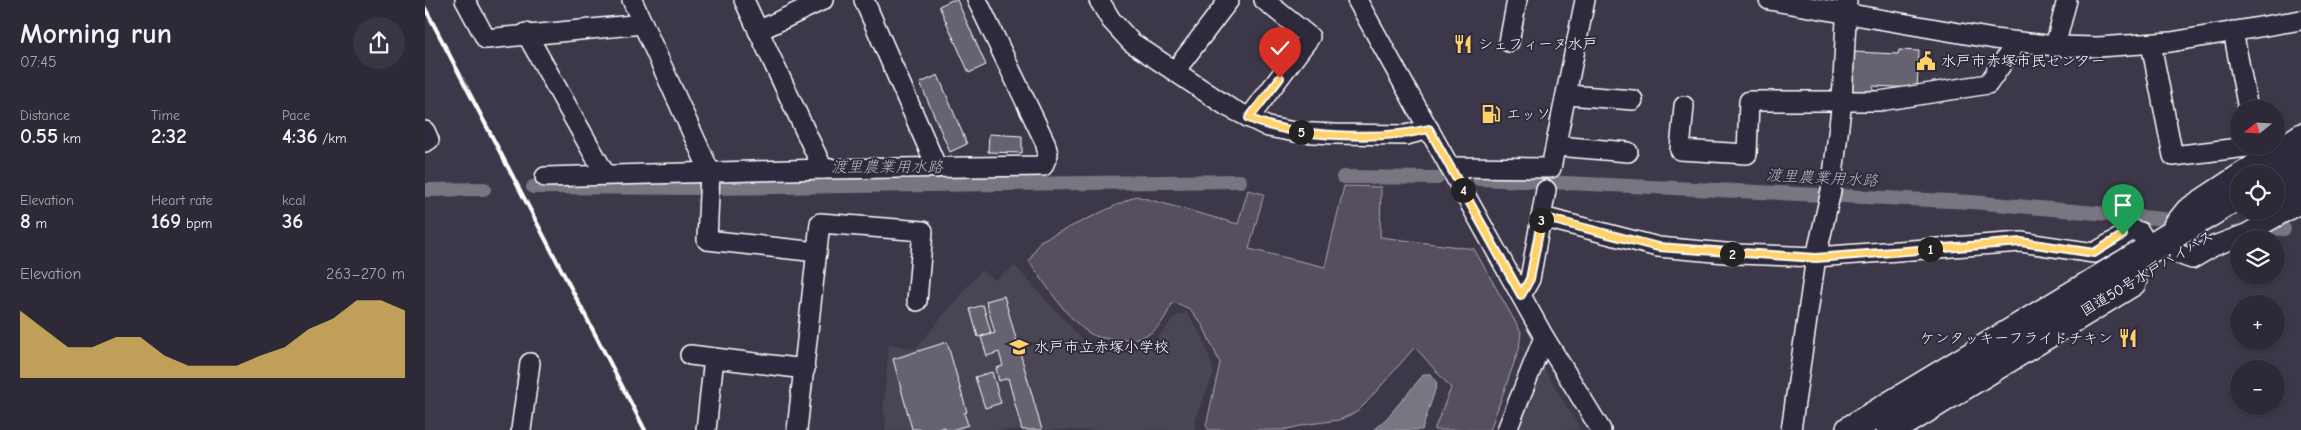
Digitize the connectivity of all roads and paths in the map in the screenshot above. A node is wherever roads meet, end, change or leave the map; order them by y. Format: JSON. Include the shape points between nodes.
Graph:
{"nodes":[{"id":1,"x":465,"y":0,"type":"edge"},
{"id":2,"x":632,"y":0,"type":"edge"},
{"id":3,"x":744,"y":0,"type":"edge"},
{"id":4,"x":823,"y":0,"type":"edge"},
{"id":5,"x":864,"y":0,"type":"edge"},
{"id":6,"x":977,"y":0,"type":"edge"},
{"id":7,"x":1099,"y":0,"type":"edge"},
{"id":8,"x":1229,"y":0,"type":"edge"},
{"id":9,"x":1264,"y":0,"type":"edge"},
{"id":10,"x":1357,"y":0,"type":"edge"},
{"id":11,"x":1517,"y":0,"type":"edge"},
{"id":12,"x":1585,"y":0,"type":"edge"},
{"id":13,"x":1769,"y":0,"type":"edge"},
{"id":14,"x":2067,"y":0,"type":"edge"},
{"id":15,"x":1847,"y":7,"type":"edge"},
{"id":16,"x":2301,"y":20,"type":"edge"},
{"id":17,"x":643,"y":24,"type":"junction"},
{"id":18,"x":758,"y":31,"type":"junction"},
{"id":19,"x":2233,"y":31,"type":"junction"},
{"id":20,"x":526,"y":33,"type":"junction"},
{"id":21,"x":1509,"y":42,"type":"dead end"},
{"id":22,"x":2017,"y":42,"type":"junction"},
{"id":23,"x":2151,"y":44,"type":"junction"},
{"id":24,"x":2055,"y":46,"type":"junction"},
{"id":25,"x":1175,"y":71,"type":"junction"},
{"id":26,"x":1567,"y":95,"type":"junction"},
{"id":27,"x":1633,"y":100,"type":"dead end"},
{"id":28,"x":1842,"y":100,"type":"junction"},
{"id":29,"x":2246,"y":100,"type":"edge"},
{"id":30,"x":1683,"y":106,"type":"dead end"},
{"id":31,"x":1249,"y":118,"type":"junction"},
{"id":32,"x":1429,"y":129,"type":"junction"},
{"id":33,"x":425,"y":131,"type":"edge"},
{"id":34,"x":2301,"y":133,"type":"edge"},
{"id":35,"x":425,"y":142,"type":"edge"},
{"id":36,"x":1557,"y":146,"type":"junction"},
{"id":37,"x":2230,"y":149,"type":"edge"},
{"id":38,"x":1628,"y":152,"type":"dead end"},
{"id":39,"x":2301,"y":158,"type":"edge"},
{"id":40,"x":1450,"y":167,"type":"junction"},
{"id":41,"x":937,"y":168,"type":"junction"},
{"id":42,"x":2285,"y":168,"type":"edge"},
{"id":43,"x":823,"y":169,"type":"junction"},
{"id":44,"x":710,"y":172,"type":"junction"},
{"id":45,"x":605,"y":174,"type":"junction"},
{"id":46,"x":545,"y":177,"type":"dead end"},
{"id":47,"x":2301,"y":180,"type":"edge"},
{"id":48,"x":1546,"y":190,"type":"dead end"},
{"id":49,"x":2285,"y":190,"type":"edge"},
{"id":50,"x":2230,"y":203,"type":"edge"},
{"id":51,"x":2301,"y":203,"type":"edge"},
{"id":52,"x":1542,"y":217,"type":"junction"},
{"id":53,"x":2230,"y":220,"type":"edge"},
{"id":54,"x":2176,"y":244,"type":"junction"},
{"id":55,"x":2150,"y":249,"type":"junction"},
{"id":56,"x":817,"y":252,"type":"junction"},
{"id":57,"x":1816,"y":258,"type":"junction"},
{"id":58,"x":1521,"y":295,"type":"junction"},
{"id":59,"x":917,"y":302,"type":"dead end"},
{"id":60,"x":1543,"y":337,"type":"junction"},
{"id":61,"x":690,"y":355,"type":"dead end"},
{"id":62,"x":714,"y":358,"type":"junction"},
{"id":63,"x":530,"y":363,"type":"dead end"},
{"id":64,"x":805,"y":369,"type":"junction"},
{"id":65,"x":521,"y":430,"type":"edge"},
{"id":66,"x":706,"y":430,"type":"edge"},
{"id":67,"x":797,"y":430,"type":"edge"},
{"id":68,"x":1507,"y":430,"type":"edge"},
{"id":69,"x":1601,"y":430,"type":"edge"},
{"id":70,"x":1791,"y":430,"type":"edge"},
{"id":71,"x":1850,"y":430,"type":"edge"},
{"id":72,"x":1891,"y":430,"type":"edge"}],
"edges":[{"from":1,"to":20,"type":"street","via":[[486,38]]},
{"from":2,"to":17,"type":"street"},
{"from":3,"to":18,"type":"street"},
{"from":4,"to":18,"type":"street"},
{"from":5,"to":41,"type":"street"},
{"from":6,"to":41,"type":"street","via":[[1048,154],[1043,166]]},
{"from":7,"to":25,"type":"street","via":[[1111,20],[1131,42]]},
{"from":8,"to":25,"type":"street"},
{"from":9,"to":31,"type":"street","via":[[1310,37]]},
{"from":10,"to":32,"type":"street"},
{"from":11,"to":21,"type":"street"},
{"from":12,"to":26,"type":"street"},
{"from":13,"to":15,"type":"street"},
{"from":14,"to":24,"type":"street"},
{"from":15,"to":22,"type":"street"},
{"from":15,"to":28,"type":"street"},
{"from":16,"to":19,"type":"street"},
{"from":17,"to":20,"type":"street"},
{"from":17,"to":44,"type":"street"},
{"from":18,"to":43,"type":"street"},
{"from":19,"to":23,"type":"street"},
{"from":19,"to":29,"type":"street"},
{"from":20,"to":45,"type":"street"},
{"from":22,"to":24,"type":"street"},
{"from":22,"to":28,"type":"street","via":[[1988,84],[1880,102]]},
{"from":23,"to":24,"type":"street"},
{"from":23,"to":37,"type":"street","via":[[2173,156]]},
{"from":25,"to":31,"type":"street"},
{"from":26,"to":27,"type":"street"},
{"from":26,"to":36,"type":"street"},
{"from":28,"to":30,"type":"street","via":[[1749,101],[1747,154],[1680,150]]},
{"from":28,"to":57,"type":"street","via":[[1829,199]]},
{"from":31,"to":32,"type":"street","via":[[1268,127],[1295,132],[1406,135]]},
{"from":32,"to":40,"type":"street"},
{"from":33,"to":35,"type":"street","via":[[429,140]]},
{"from":34,"to":54,"type":"street","via":[[2186,210],[2173,225]]},
{"from":36,"to":38,"type":"street"},
{"from":36,"to":40,"type":"street","via":[[1551,168]]},
{"from":39,"to":42,"type":"highway"},
{"from":40,"to":58,"type":"street"},
{"from":41,"to":43,"type":"street"},
{"from":43,"to":44,"type":"street"},
{"from":44,"to":45,"type":"street"},
{"from":44,"to":56,"type":"street","via":[[707,240]]},
{"from":45,"to":46,"type":"street"},
{"from":47,"to":49,"type":"highway"},
{"from":48,"to":52,"type":"street"},
{"from":50,"to":54,"type":"highway","name":"国道50号水戸バイパス"},
{"from":51,"to":54,"type":"street","via":[[2192,259]]},
{"from":52,"to":57,"type":"street","via":[[1658,247]]},
{"from":52,"to":58,"type":"street","via":[[1530,279]]},
{"from":53,"to":54,"type":"highway","name":"国道50号水戸バイパス"},
{"from":54,"to":55,"type":"highway","name":"国道50号水戸バイパス"},
{"from":54,"to":72,"type":"highway","name":"国道50号水戸バイパス"},
{"from":55,"to":57,"type":"street","via":[[2140,232],[2133,230],[2094,253],[2021,242]]},
{"from":55,"to":71,"type":"highway","name":"国道50号水戸バイパス"},
{"from":56,"to":59,"type":"street","via":[[820,223],[923,231]]},
{"from":56,"to":64,"type":"street"},
{"from":57,"to":70,"type":"street"},
{"from":58,"to":60,"type":"street"},
{"from":60,"to":68,"type":"street"},
{"from":60,"to":69,"type":"street"},
{"from":61,"to":62,"type":"street"},
{"from":62,"to":64,"type":"street"},
{"from":62,"to":66,"type":"street"},
{"from":63,"to":65,"type":"street"},
{"from":64,"to":67,"type":"street"}]}
